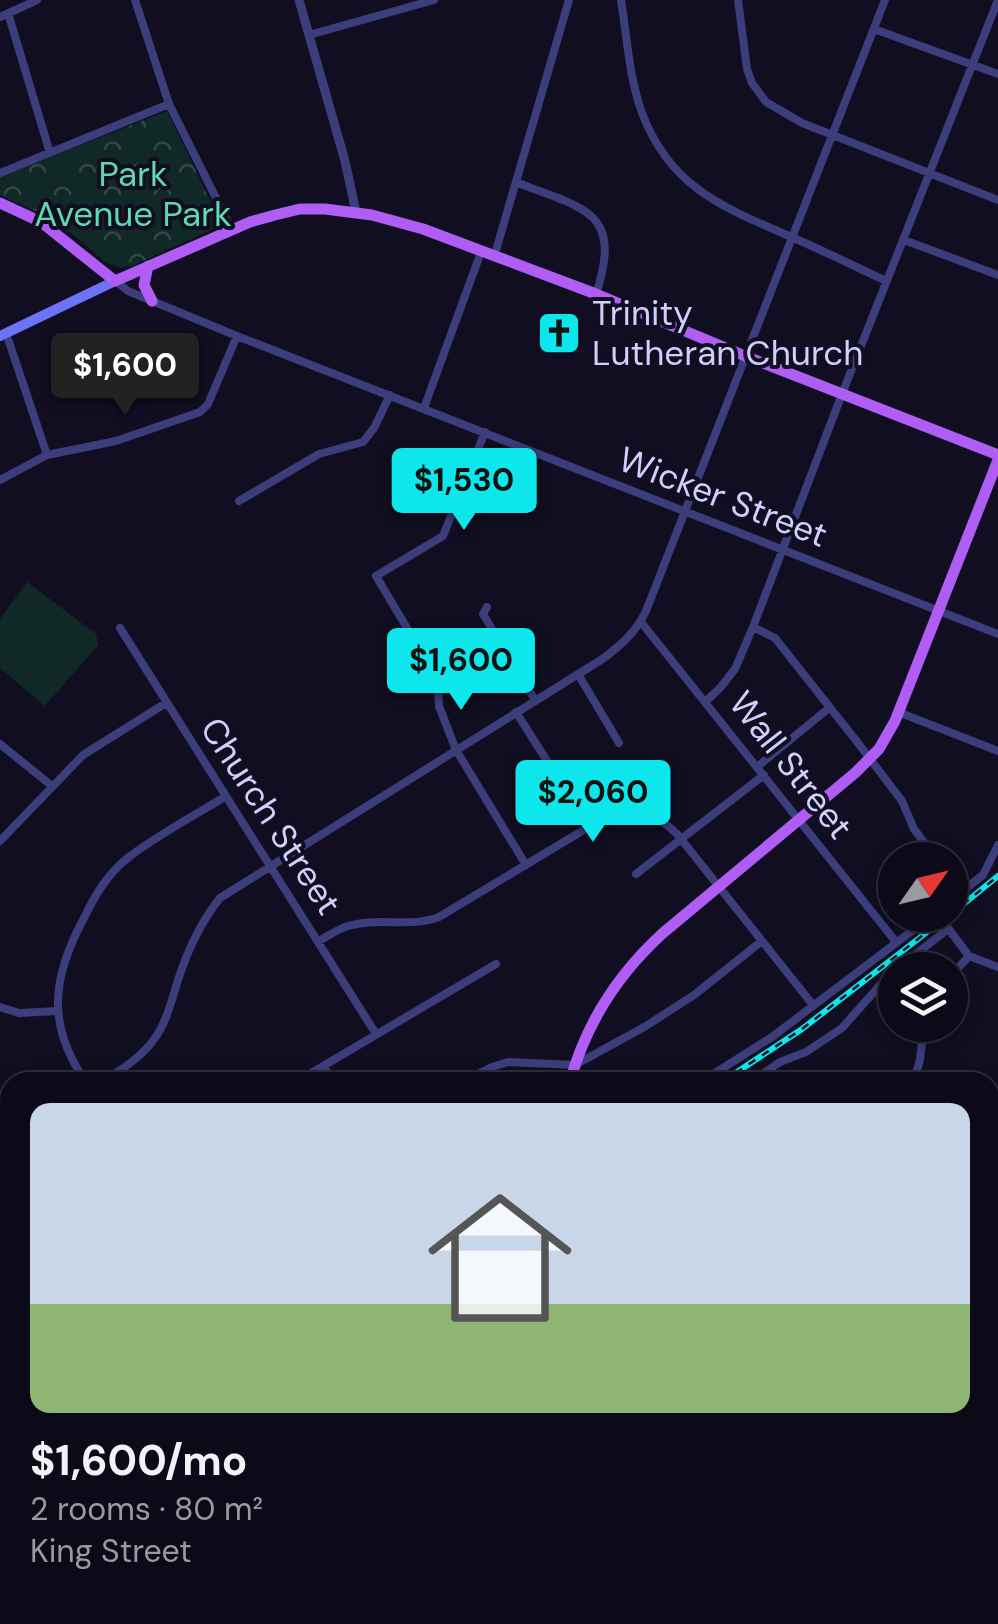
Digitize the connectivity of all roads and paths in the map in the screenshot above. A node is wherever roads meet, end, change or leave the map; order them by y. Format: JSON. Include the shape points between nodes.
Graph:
{"nodes":[{"id":1,"x":37,"y":0,"type":"edge"},
{"id":2,"x":136,"y":0,"type":"edge"},
{"id":3,"x":299,"y":0,"type":"edge"},
{"id":4,"x":434,"y":0,"type":"edge"},
{"id":5,"x":569,"y":0,"type":"edge"},
{"id":6,"x":622,"y":0,"type":"edge"},
{"id":7,"x":738,"y":0,"type":"edge"},
{"id":8,"x":885,"y":0,"type":"edge"},
{"id":9,"x":998,"y":0,"type":"edge"},
{"id":10,"x":4,"y":15,"type":"edge"},
{"id":11,"x":874,"y":29,"type":"junction"},
{"id":12,"x":309,"y":35,"type":"junction"},
{"id":13,"x":973,"y":63,"type":"junction"},
{"id":14,"x":998,"y":74,"type":"edge"},
{"id":15,"x":169,"y":104,"type":"junction"},
{"id":16,"x":832,"y":136,"type":"junction"},
{"id":17,"x":50,"y":153,"type":"junction"},
{"id":18,"x":0,"y":173,"type":"edge"},
{"id":19,"x":930,"y":173,"type":"junction"},
{"id":20,"x":516,"y":182,"type":"junction"},
{"id":21,"x":998,"y":200,"type":"edge"},
{"id":22,"x":0,"y":203,"type":"edge"},
{"id":23,"x":356,"y":212,"type":"junction"},
{"id":24,"x":232,"y":230,"type":"junction"},
{"id":25,"x":792,"y":238,"type":"junction"},
{"id":26,"x":904,"y":240,"type":"junction"},
{"id":27,"x":488,"y":254,"type":"junction"},
{"id":28,"x":148,"y":266,"type":"junction"},
{"id":29,"x":998,"y":275,"type":"edge"},
{"id":30,"x":115,"y":281,"type":"junction"},
{"id":31,"x":886,"y":281,"type":"junction"},
{"id":32,"x":596,"y":294,"type":"junction"},
{"id":33,"x":152,"y":301,"type":"junction"},
{"id":34,"x":3,"y":334,"type":"edge"},
{"id":35,"x":237,"y":336,"type":"junction"},
{"id":36,"x":745,"y":356,"type":"junction"},
{"id":37,"x":842,"y":394,"type":"junction"},
{"id":38,"x":390,"y":396,"type":"junction"},
{"id":39,"x":424,"y":408,"type":"junction"},
{"id":40,"x":484,"y":432,"type":"junction"},
{"id":41,"x":47,"y":456,"type":"junction"},
{"id":42,"x":998,"y":458,"type":"edge"},
{"id":43,"x":0,"y":480,"type":"edge"},
{"id":44,"x":238,"y":501,"type":"dead end"},
{"id":45,"x":684,"y":511,"type":"junction"},
{"id":46,"x":781,"y":550,"type":"junction"},
{"id":47,"x":487,"y":607,"type":"dead end"},
{"id":48,"x":939,"y":611,"type":"junction"},
{"id":49,"x":641,"y":622,"type":"junction"},
{"id":50,"x":753,"y":627,"type":"junction"},
{"id":51,"x":120,"y":628,"type":"dead end"},
{"id":52,"x":998,"y":634,"type":"edge"},
{"id":53,"x":578,"y":674,"type":"junction"},
{"id":54,"x":535,"y":700,"type":"junction"},
{"id":55,"x":166,"y":702,"type":"junction"},
{"id":56,"x":706,"y":702,"type":"junction"},
{"id":57,"x":830,"y":708,"type":"junction"},
{"id":58,"x":516,"y":712,"type":"junction"},
{"id":59,"x":898,"y":712,"type":"junction"},
{"id":60,"x":620,"y":743,"type":"dead end"},
{"id":61,"x":0,"y":744,"type":"edge"},
{"id":62,"x":456,"y":750,"type":"junction"},
{"id":63,"x":998,"y":751,"type":"edge"},
{"id":64,"x":870,"y":759,"type":"junction"},
{"id":65,"x":761,"y":771,"type":"junction"},
{"id":66,"x":52,"y":786,"type":"junction"},
{"id":67,"x":226,"y":796,"type":"junction"},
{"id":68,"x":799,"y":819,"type":"junction"},
{"id":69,"x":588,"y":826,"type":"junction"},
{"id":70,"x":681,"y":839,"type":"junction"},
{"id":71,"x":0,"y":841,"type":"edge"},
{"id":72,"x":924,"y":842,"type":"edge"},
{"id":73,"x":998,"y":845,"type":"edge"},
{"id":74,"x":998,"y":863,"type":"edge"},
{"id":75,"x":526,"y":865,"type":"junction"},
{"id":76,"x":269,"y":866,"type":"junction"},
{"id":77,"x":636,"y":874,"type":"dead end"},
{"id":78,"x":983,"y":875,"type":"junction"},
{"id":79,"x":720,"y":885,"type":"junction"},
{"id":80,"x":968,"y":887,"type":"edge"},
{"id":81,"x":910,"y":932,"type":"edge"},
{"id":82,"x":944,"y":932,"type":"edge"},
{"id":83,"x":950,"y":932,"type":"edge"},
{"id":84,"x":318,"y":941,"type":"junction"},
{"id":85,"x":762,"y":941,"type":"junction"},
{"id":86,"x":896,"y":942,"type":"junction"},
{"id":87,"x":969,"y":956,"type":"joint"},
{"id":88,"x":496,"y":964,"type":"dead end"},
{"id":89,"x":998,"y":967,"type":"edge"},
{"id":90,"x":813,"y":1005,"type":"junction"},
{"id":91,"x":0,"y":1007,"type":"edge"},
{"id":92,"x":58,"y":1011,"type":"junction"},
{"id":93,"x":376,"y":1034,"type":"junction"},
{"id":94,"x":922,"y":1042,"type":"edge"},
{"id":95,"x":575,"y":1064,"type":"junction"},
{"id":96,"x":323,"y":1066,"type":"junction"},
{"id":97,"x":80,"y":1072,"type":"edge"},
{"id":98,"x":117,"y":1072,"type":"edge"},
{"id":99,"x":313,"y":1072,"type":"edge"},
{"id":100,"x":327,"y":1072,"type":"edge"},
{"id":101,"x":482,"y":1072,"type":"edge"},
{"id":102,"x":573,"y":1072,"type":"edge"},
{"id":103,"x":717,"y":1072,"type":"edge"},
{"id":104,"x":766,"y":1072,"type":"edge"},
{"id":105,"x":916,"y":1072,"type":"edge"}],
"edges":[{"from":1,"to":10,"type":"street"},
{"from":2,"to":15,"type":"street"},
{"from":3,"to":12,"type":"street"},
{"from":4,"to":12,"type":"street"},
{"from":5,"to":20,"type":"street"},
{"from":6,"to":25,"type":"street","via":[[635,90],[667,159],[728,210]]},
{"from":7,"to":16,"type":"street","via":[[744,57],[759,94],[784,115]]},
{"from":8,"to":11,"type":"street"},
{"from":9,"to":13,"type":"street"},
{"from":10,"to":17,"type":"street"},
{"from":11,"to":13,"type":"street"},
{"from":11,"to":16,"type":"street"},
{"from":12,"to":23,"type":"street"},
{"from":13,"to":14,"type":"street"},
{"from":13,"to":19,"type":"street"},
{"from":15,"to":17,"type":"street"},
{"from":15,"to":24,"type":"street"},
{"from":16,"to":19,"type":"street"},
{"from":16,"to":25,"type":"street"},
{"from":17,"to":18,"type":"street"},
{"from":19,"to":21,"type":"street"},
{"from":19,"to":26,"type":"street"},
{"from":20,"to":27,"type":"street"},
{"from":20,"to":32,"type":"street","via":[[596,220],[606,251]]},
{"from":22,"to":30,"type":"main road","name":"Wicker Street","via":[[40,222]]},
{"from":23,"to":24,"type":"main road","via":[[300,209]]},
{"from":23,"to":27,"type":"main road"},
{"from":24,"to":28,"type":"main road"},
{"from":25,"to":31,"type":"street"},
{"from":25,"to":36,"type":"street"},
{"from":26,"to":29,"type":"street"},
{"from":26,"to":31,"type":"street"},
{"from":27,"to":32,"type":"main road"},
{"from":27,"to":39,"type":"street"},
{"from":28,"to":30,"type":"main road"},
{"from":28,"to":33,"type":"main road","via":[[144,285]]},
{"from":30,"to":33,"type":"street","name":"Wicker Street"},
{"from":30,"to":34,"type":"main road"},
{"from":31,"to":37,"type":"street"},
{"from":32,"to":36,"type":"main road"},
{"from":33,"to":35,"type":"street","name":"Wicker Street"},
{"from":34,"to":41,"type":"street"},
{"from":35,"to":38,"type":"street","name":"Wicker Street"},
{"from":35,"to":41,"type":"street","via":[[200,412]]},
{"from":36,"to":37,"type":"main road"},
{"from":36,"to":45,"type":"street"},
{"from":37,"to":42,"type":"main road"},
{"from":37,"to":46,"type":"street"},
{"from":38,"to":39,"type":"street","name":"Wicker Street"},
{"from":38,"to":44,"type":"street","via":[[364,442],[318,454]]},
{"from":39,"to":40,"type":"street","name":"Wicker Street"},
{"from":40,"to":45,"type":"street","name":"Wicker Street"},
{"from":40,"to":62,"type":"street","via":[[443,536],[376,576],[426,660]]},
{"from":41,"to":43,"type":"street"},
{"from":42,"to":48,"type":"main road"},
{"from":45,"to":46,"type":"street","name":"Wicker Street"},
{"from":45,"to":49,"type":"street"},
{"from":46,"to":48,"type":"street","name":"Wicker Street"},
{"from":46,"to":50,"type":"street"},
{"from":47,"to":54,"type":"street","via":[[483,614]]},
{"from":48,"to":52,"type":"street","name":"Wicker Street"},
{"from":48,"to":59,"type":"main road"},
{"from":49,"to":53,"type":"street"},
{"from":49,"to":56,"type":"street","name":"Wall Street"},
{"from":50,"to":56,"type":"street","via":[[735,668]]},
{"from":50,"to":57,"type":"street","via":[[774,638]]},
{"from":51,"to":55,"type":"street","name":"Church Street"},
{"from":53,"to":54,"type":"street"},
{"from":53,"to":60,"type":"street"},
{"from":54,"to":58,"type":"street"},
{"from":55,"to":66,"type":"street","via":[[83,755]]},
{"from":55,"to":67,"type":"street","name":"Church Street"},
{"from":56,"to":65,"type":"street","name":"Wall Street"},
{"from":57,"to":64,"type":"street"},
{"from":57,"to":65,"type":"street"},
{"from":58,"to":62,"type":"street"},
{"from":58,"to":69,"type":"street"},
{"from":59,"to":63,"type":"street"},
{"from":59,"to":64,"type":"main road"},
{"from":61,"to":66,"type":"street"},
{"from":62,"to":75,"type":"street"},
{"from":62,"to":76,"type":"street"},
{"from":64,"to":68,"type":"main road"},
{"from":64,"to":72,"type":"street"},
{"from":65,"to":68,"type":"street","name":"Wall Street"},
{"from":65,"to":70,"type":"street"},
{"from":66,"to":71,"type":"street"},
{"from":67,"to":76,"type":"street","name":"Church Street"},
{"from":67,"to":92,"type":"street","via":[[127,858],[106,879],[69,946]]},
{"from":68,"to":79,"type":"main road"},
{"from":68,"to":86,"type":"street","name":"Wall Street"},
{"from":69,"to":70,"type":"street","via":[[620,812],[642,812]]},
{"from":69,"to":75,"type":"street"},
{"from":70,"to":77,"type":"street"},
{"from":70,"to":79,"type":"street"},
{"from":73,"to":78,"type":"street"},
{"from":74,"to":78,"type":"street"},
{"from":75,"to":84,"type":"street","via":[[429,922],[347,926]]},
{"from":76,"to":84,"type":"street","name":"Church Street"},
{"from":76,"to":98,"type":"street","via":[[220,898],[203,919],[156,1037]]},
{"from":78,"to":80,"type":"street"},
{"from":79,"to":85,"type":"street"},
{"from":79,"to":95,"type":"main road","via":[[625,970]]},
{"from":81,"to":86,"type":"street"},
{"from":82,"to":104,"type":"street","via":[[890,974],[842,1028]]},
{"from":83,"to":87,"type":"street"},
{"from":84,"to":93,"type":"street","name":"Church Street"},
{"from":85,"to":90,"type":"street"},
{"from":85,"to":95,"type":"street","via":[[694,995]]},
{"from":86,"to":90,"type":"street"},
{"from":87,"to":89,"type":"street"},
{"from":88,"to":93,"type":"street"},
{"from":90,"to":103,"type":"street"},
{"from":91,"to":92,"type":"street"},
{"from":92,"to":97,"type":"street"},
{"from":93,"to":96,"type":"street"},
{"from":94,"to":105,"type":"street"},
{"from":95,"to":101,"type":"street","via":[[508,1062]]},
{"from":95,"to":102,"type":"main road"},
{"from":96,"to":99,"type":"street"},
{"from":96,"to":100,"type":"street"}]}
